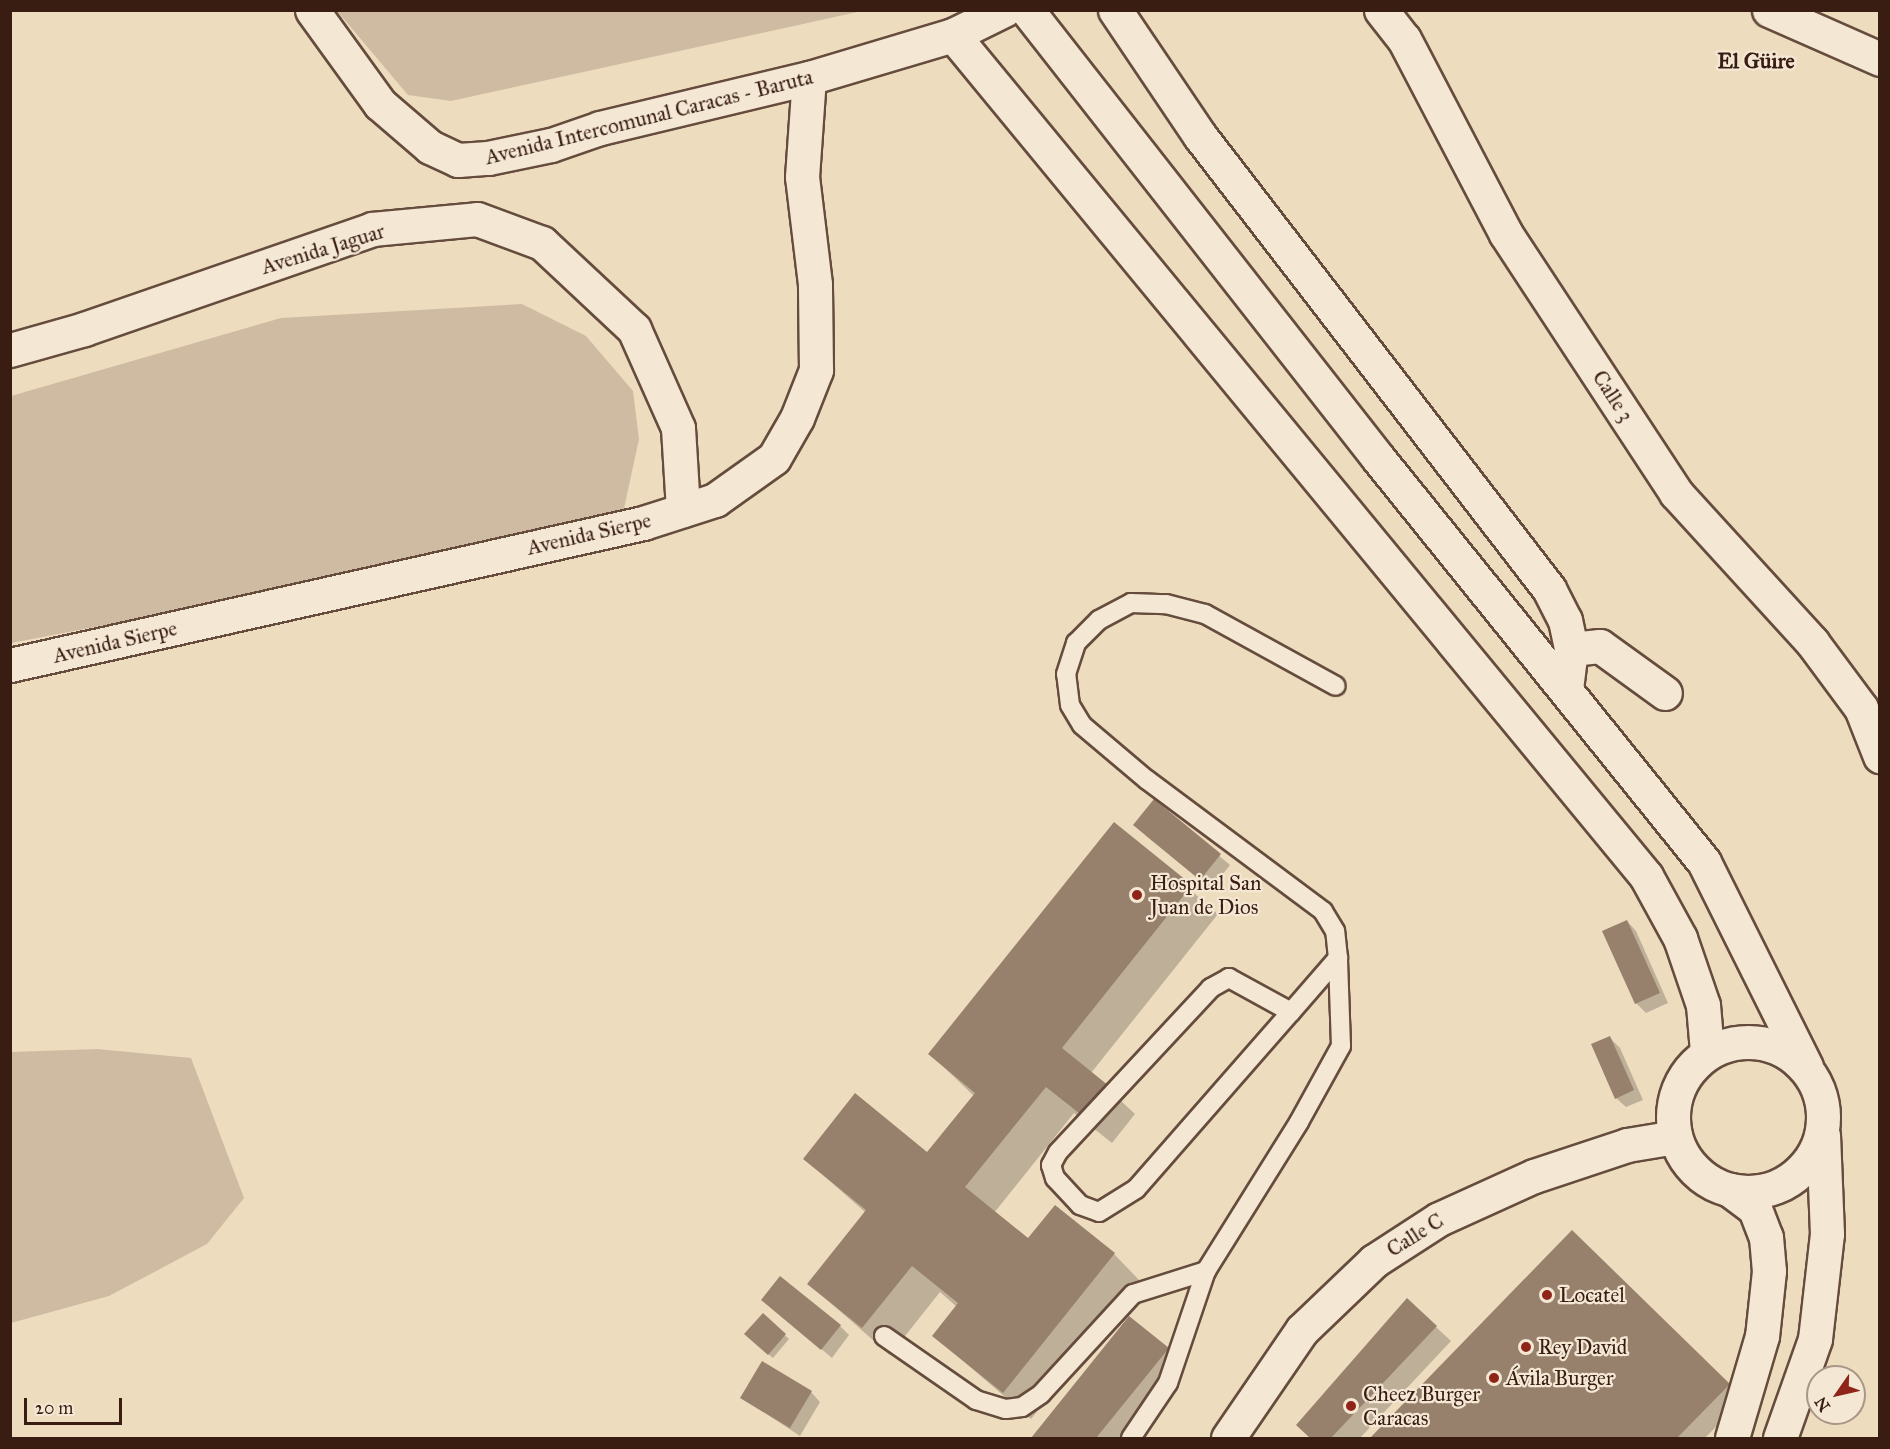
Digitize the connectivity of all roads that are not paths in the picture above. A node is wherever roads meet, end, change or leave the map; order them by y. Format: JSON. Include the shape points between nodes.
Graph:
{"nodes":[{"id":1,"x":312,"y":10,"type":"edge"},
{"id":2,"x":1004,"y":10,"type":"edge"},
{"id":3,"x":1027,"y":10,"type":"edge"},
{"id":4,"x":1115,"y":10,"type":"edge"},
{"id":5,"x":1381,"y":10,"type":"edge"},
{"id":6,"x":1769,"y":10,"type":"edge"},
{"id":7,"x":953,"y":36,"type":"junction"},
{"id":8,"x":1880,"y":59,"type":"edge"},
{"id":9,"x":809,"y":78,"type":"junction"},
{"id":10,"x":10,"y":350,"type":"edge"},
{"id":11,"x":683,"y":510,"type":"junction"},
{"id":12,"x":1571,"y":648,"type":"junction"},
{"id":13,"x":10,"y":665,"type":"edge"},
{"id":14,"x":1336,"y":686,"type":"dead end"},
{"id":15,"x":1566,"y":689,"type":"junction"},
{"id":16,"x":1665,"y":693,"type":"dead end"},
{"id":17,"x":1880,"y":756,"type":"edge"},
{"id":18,"x":1338,"y":958,"type":"junction"},
{"id":19,"x":1291,"y":1012,"type":"junction"},
{"id":20,"x":1707,"y":1052,"type":"junction"},
{"id":21,"x":1806,"y":1067,"type":"junction"},
{"id":22,"x":1822,"y":1133,"type":"junction"},
{"id":23,"x":1675,"y":1137,"type":"junction"},
{"id":24,"x":1730,"y":1190,"type":"junction"},
{"id":25,"x":1206,"y":1271,"type":"junction"},
{"id":26,"x":884,"y":1336,"type":"dead end"},
{"id":27,"x":1131,"y":1438,"type":"edge"},
{"id":28,"x":1228,"y":1438,"type":"edge"},
{"id":29,"x":1732,"y":1438,"type":"edge"},
{"id":30,"x":1780,"y":1438,"type":"edge"}],
"edges":[{"from":1,"to":9,"type":"street","name":"Avenida Intercomunal Caracas - Baruta","via":[[380,104],[430,147],[458,160],[550,145],[600,128]]},
{"from":2,"to":7,"type":"street","name":"Avenida Intercomunal Caracas - Baruta"},
{"from":3,"to":15,"type":"street","via":[[1370,448]]},
{"from":4,"to":12,"type":"street","via":[[1200,136],[1549,589],[1565,620]]},
{"from":5,"to":17,"type":"street","name":"Calle 3","via":[[1404,39],[1506,234],[1677,493],[1812,642],[1861,708]]},
{"from":6,"to":8,"type":"street"},
{"from":7,"to":9,"type":"street","name":"Avenida Intercomunal Caracas - Baruta"},
{"from":7,"to":20,"type":"street","via":[[1646,876],[1684,949],[1703,1005]]},
{"from":9,"to":11,"type":"street","name":"Avenida Sierpe","via":[[802,177],[815,284],[816,370],[797,418],[774,458],[715,500]]},
{"from":10,"to":11,"type":"street","name":"Avenida Jaguar","via":[[84,329],[372,229],[477,219],[542,243],[634,329],[678,428]]},
{"from":11,"to":13,"type":"street","name":"Avenida Sierpe","via":[[631,526]]},
{"from":12,"to":15,"type":"street"},
{"from":12,"to":16,"type":"street","via":[[1600,646]]},
{"from":14,"to":18,"type":"lane","via":[[1204,614],[1166,604],[1131,603],[1099,620],[1076,644],[1066,674],[1070,705],[1082,725],[1147,780],[1323,911],[1335,931]]},
{"from":15,"to":21,"type":"street","via":[[1704,862]]},
{"from":18,"to":19,"type":"lane"},
{"from":18,"to":25,"type":"lane","via":[[1341,1046],[1299,1122]]},
{"from":19,"to":19,"type":"lane","via":[[1136,1189],[1099,1212],[1080,1205],[1055,1178],[1051,1165],[1058,1152],[1210,987],[1229,978]]},
{"from":20,"to":21,"type":"street","via":[[1743,1041],[1777,1046]]},
{"from":20,"to":23,"type":"street","via":[[1677,1089],[1673,1105]]},
{"from":21,"to":22,"type":"street","via":[[1818,1087],[1824,1110]]},
{"from":22,"to":24,"type":"street","via":[[1814,1156],[1798,1174],[1778,1187],[1754,1192]]},
{"from":22,"to":30,"type":"street","via":[[1827,1234],[1815,1339]]},
{"from":23,"to":24,"type":"street","via":[[1687,1161],[1706,1179]]},
{"from":23,"to":28,"type":"street","name":"Calle C","via":[[1627,1145],[1534,1176],[1439,1218],[1374,1261],[1302,1330]]},
{"from":24,"to":29,"type":"street","via":[[1755,1209],[1766,1237],[1769,1271],[1762,1336]]},
{"from":25,"to":26,"type":"lane","via":[[1146,1287],[1134,1294],[1041,1394],[1022,1407],[1006,1409],[976,1400]]},
{"from":25,"to":27,"type":"lane","via":[[1168,1383]]}]}
